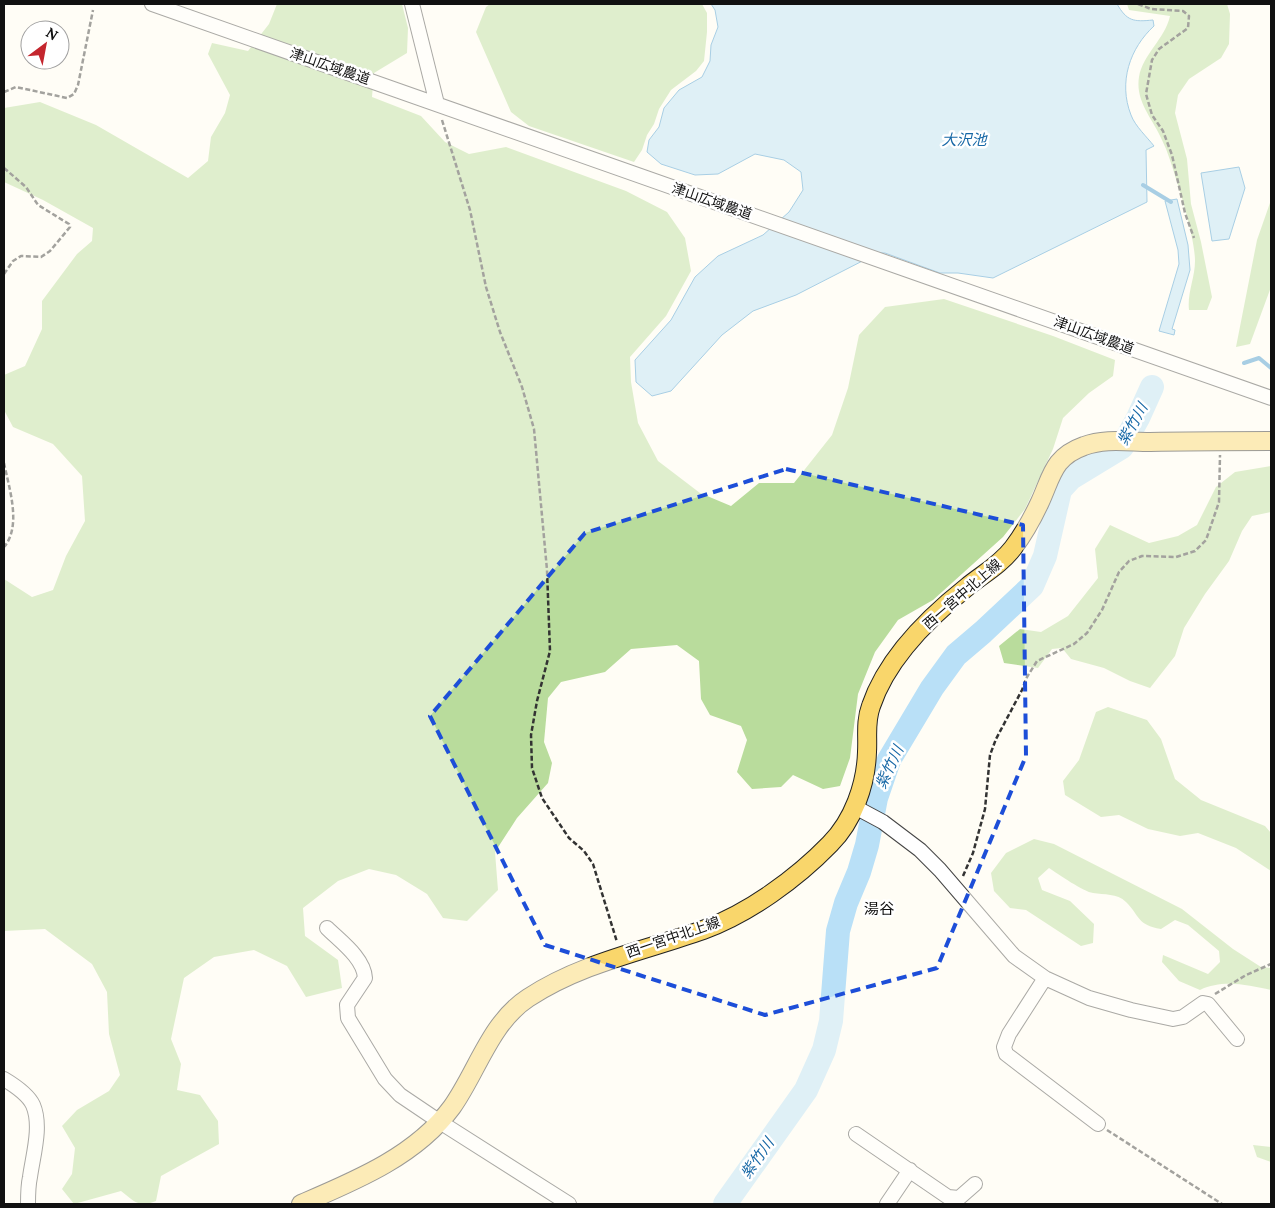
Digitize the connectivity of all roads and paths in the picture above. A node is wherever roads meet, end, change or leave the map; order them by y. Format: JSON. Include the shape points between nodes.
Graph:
{"nodes":[{"id":1,"x":152,"y":4,"type":"edge"},
{"id":2,"x":412,"y":4,"type":"edge"},
{"id":3,"x":1138,"y":4,"type":"edge"},
{"id":4,"x":93,"y":10,"type":"dead end"},
{"id":5,"x":4,"y":92,"type":"edge"},
{"id":6,"x":437,"y":104,"type":"junction"},
{"id":7,"x":4,"y":168,"type":"edge"},
{"id":8,"x":1194,"y":238,"type":"dead end"},
{"id":9,"x":4,"y":274,"type":"edge"},
{"id":10,"x":1271,"y":398,"type":"edge"},
{"id":11,"x":1219,"y":441,"type":"junction"},
{"id":12,"x":1271,"y":441,"type":"edge"},
{"id":13,"x":4,"y":464,"type":"edge"},
{"id":14,"x":4,"y":547,"type":"edge"},
{"id":15,"x":861,"y":810,"type":"junction"},
{"id":16,"x":955,"y":887,"type":"junction"},
{"id":17,"x":327,"y":928,"type":"dead end"},
{"id":18,"x":620,"y":955,"type":"junction"},
{"id":19,"x":1271,"y":964,"type":"edge"},
{"id":20,"x":1046,"y":978,"type":"junction"},
{"id":21,"x":1205,"y":1003,"type":"junction"},
{"id":22,"x":1237,"y":1039,"type":"dead end"},
{"id":23,"x":4,"y":1079,"type":"edge"},
{"id":24,"x":440,"y":1122,"type":"junction"},
{"id":25,"x":1098,"y":1124,"type":"joint"},
{"id":26,"x":856,"y":1134,"type":"dead end"},
{"id":27,"x":910,"y":1170,"type":"junction"},
{"id":28,"x":975,"y":1184,"type":"dead end"},
{"id":29,"x":28,"y":1204,"type":"edge"},
{"id":30,"x":301,"y":1204,"type":"edge"},
{"id":31,"x":569,"y":1204,"type":"edge"},
{"id":32,"x":887,"y":1204,"type":"edge"},
{"id":33,"x":1222,"y":1204,"type":"edge"}],
"edges":[{"from":1,"to":6,"type":"street","name":"津山広域農道"},
{"from":2,"to":6,"type":"street"},
{"from":3,"to":8,"type":"path","via":[[1151,9],[1183,11],[1189,16],[1188,28],[1159,49],[1152,60],[1146,94],[1152,115],[1163,131],[1172,155]]},
{"from":4,"to":5,"type":"path","via":[[74,94],[67,98],[16,87]]},
{"from":6,"to":10,"type":"street","name":"津山広域農道"},
{"from":6,"to":18,"type":"path","via":[[470,210],[486,287],[534,429],[547,570],[550,651],[531,736],[532,768],[542,798],[569,838],[584,850],[593,864]]},
{"from":7,"to":9,"type":"path","via":[[26,187],[38,205],[70,227],[50,251],[41,257],[21,256]]},
{"from":11,"to":12,"type":"main road","name":"西一宮中北上線"},
{"from":11,"to":15,"type":"main road","name":"西一宮中北上線","via":[[1124,441],[1084,446],[1062,459],[1048,478],[1041,501],[1011,551],[924,626],[894,661],[881,683],[870,706],[866,731]]},
{"from":11,"to":16,"type":"path","via":[[1219,502],[1206,540],[1195,551],[1176,557],[1142,556],[1129,561],[1119,572],[1102,610],[1086,632],[1068,647],[1038,662],[1027,677],[990,755],[985,809],[966,872]]},
{"from":13,"to":14,"type":"path","via":[[12,500],[12,531]]},
{"from":15,"to":16,"type":"street","via":[[920,850]]},
{"from":15,"to":18,"type":"main road","name":"西一宮中北上線","via":[[832,842],[775,891],[737,914],[709,927]]},
{"from":16,"to":20,"type":"street","via":[[1014,956]]},
{"from":17,"to":24,"type":"street","via":[[360,963],[364,973],[365,978],[347,1005],[348,1018],[374,1064],[400,1095]]},
{"from":18,"to":24,"type":"main road","name":"西一宮中北上線","via":[[555,982],[524,1000],[504,1020]]},
{"from":19,"to":21,"type":"path","via":[[1246,975]]},
{"from":20,"to":21,"type":"street","via":[[1089,998],[1173,1019],[1183,1018]]},
{"from":20,"to":25,"type":"street","via":[[1009,1034],[1004,1047],[1006,1054]]},
{"from":21,"to":22,"type":"street"},
{"from":23,"to":29,"type":"street","via":[[32,1102],[36,1115]]},
{"from":24,"to":30,"type":"main road","name":"西一宮中北上線","via":[[423,1140],[397,1157]]},
{"from":24,"to":31,"type":"street"},
{"from":25,"to":33,"type":"path"},
{"from":26,"to":27,"type":"street"},
{"from":27,"to":28,"type":"street","via":[[948,1197],[959,1198]]},
{"from":27,"to":32,"type":"street"}]}
